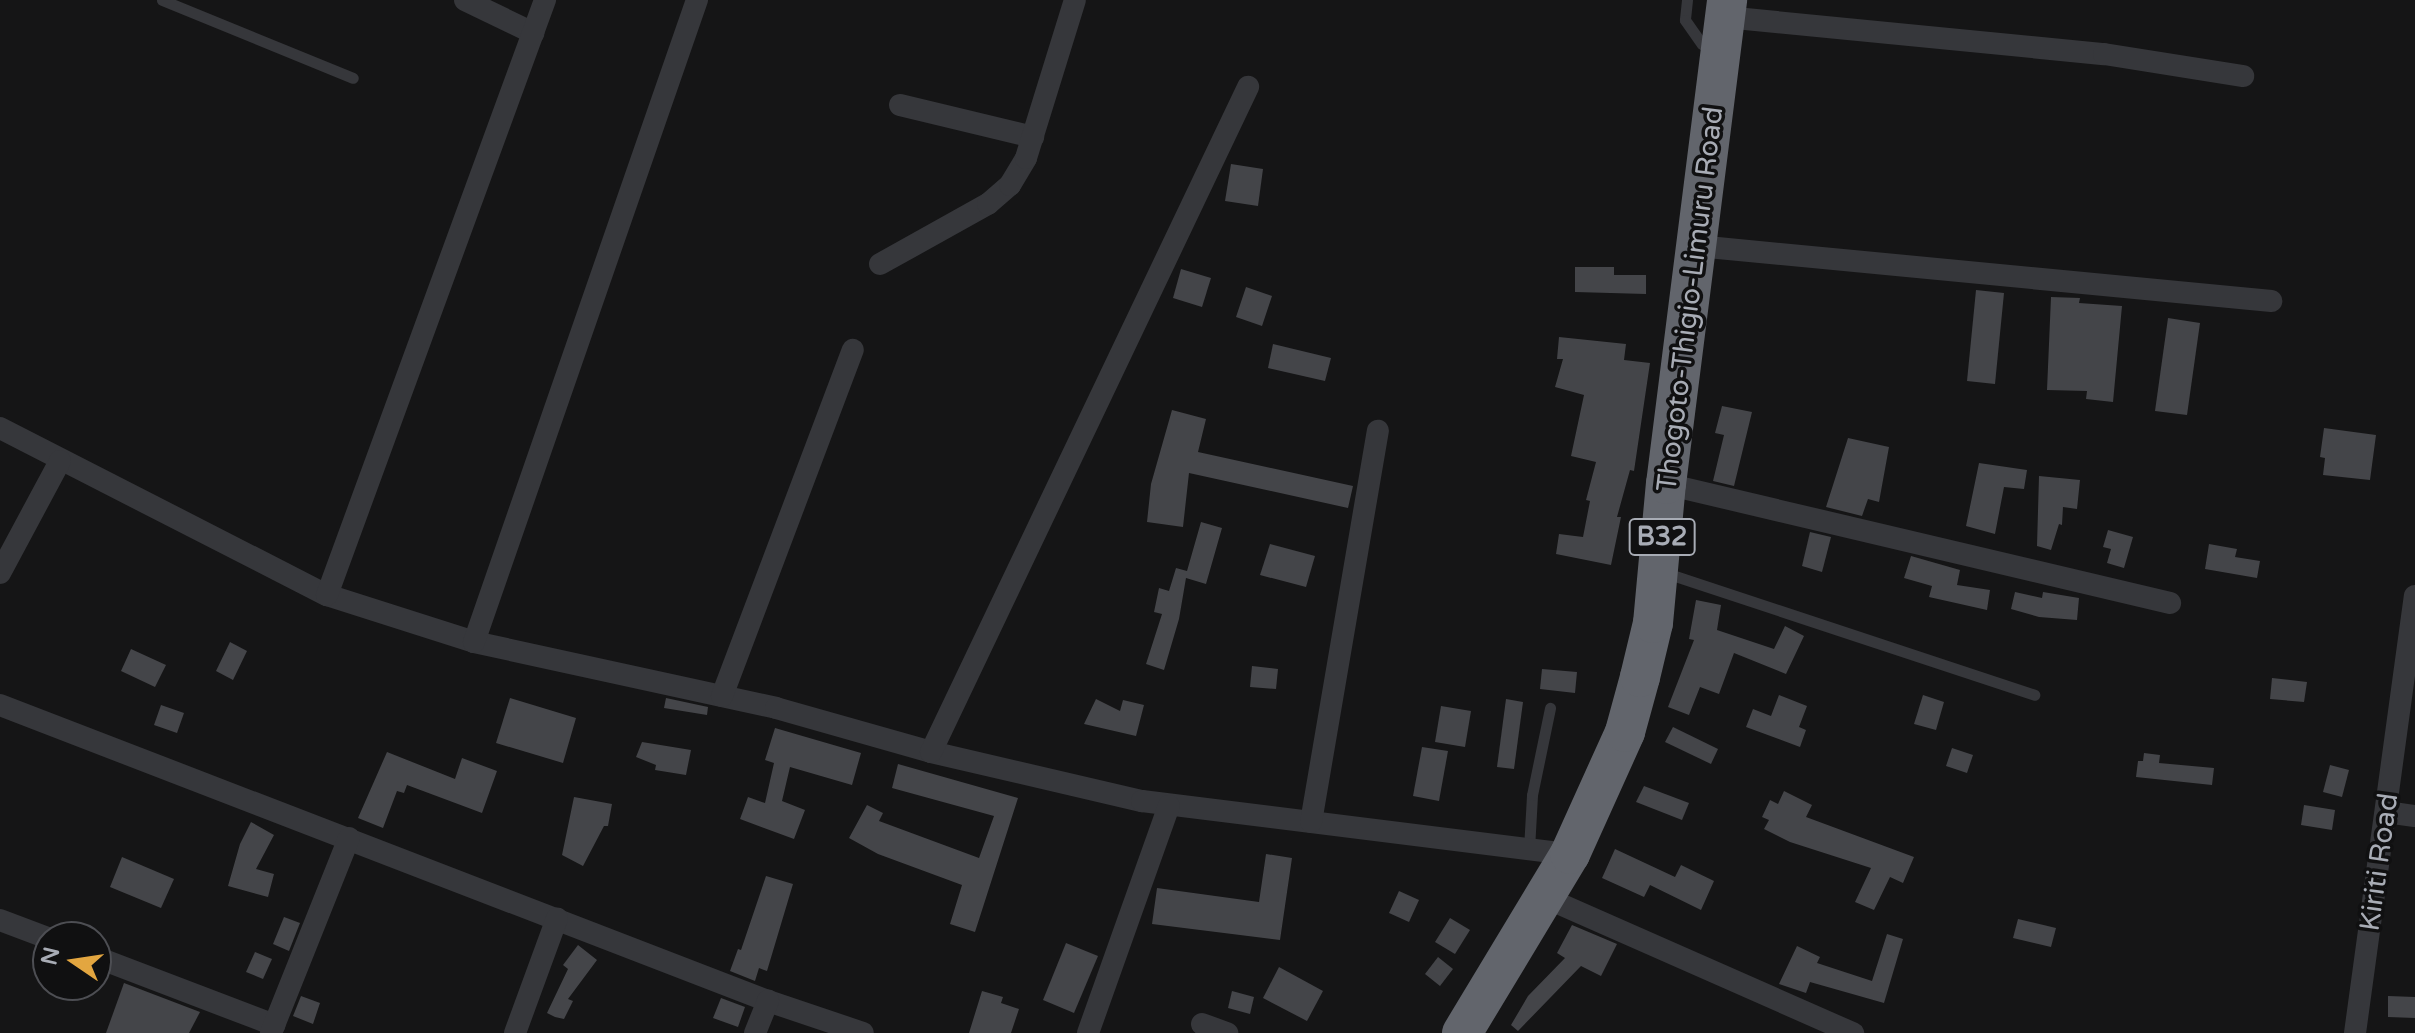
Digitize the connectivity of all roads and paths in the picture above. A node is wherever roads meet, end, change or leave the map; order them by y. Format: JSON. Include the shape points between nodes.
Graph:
{"nodes":[{"id":1,"x":162,"y":0,"type":"edge"},
{"id":2,"x":465,"y":0,"type":"edge"},
{"id":3,"x":545,"y":0,"type":"edge"},
{"id":4,"x":697,"y":0,"type":"edge"},
{"id":5,"x":1075,"y":0,"type":"edge"},
{"id":6,"x":1687,"y":0,"type":"edge"},
{"id":7,"x":1724,"y":24,"type":"edge"},
{"id":8,"x":533,"y":33,"type":"junction"},
{"id":9,"x":2243,"y":76,"type":"dead end"},
{"id":10,"x":353,"y":78,"type":"dead end"},
{"id":11,"x":1248,"y":87,"type":"dead end"},
{"id":12,"x":900,"y":105,"type":"dead end"},
{"id":13,"x":1033,"y":137,"type":"junction"},
{"id":14,"x":1697,"y":246,"type":"junction"},
{"id":15,"x":880,"y":264,"type":"dead end"},
{"id":16,"x":2271,"y":301,"type":"dead end"},
{"id":17,"x":853,"y":350,"type":"dead end"},
{"id":18,"x":0,"y":428,"type":"edge"},
{"id":19,"x":1378,"y":431,"type":"dead end"},
{"id":20,"x":60,"y":461,"type":"junction"},
{"id":21,"x":1666,"y":484,"type":"junction"},
{"id":22,"x":1659,"y":571,"type":"junction"},
{"id":23,"x":0,"y":573,"type":"edge"},
{"id":24,"x":327,"y":595,"type":"junction"},
{"id":25,"x":2415,"y":596,"type":"edge"},
{"id":26,"x":2170,"y":603,"type":"dead end"},
{"id":27,"x":474,"y":642,"type":"junction"},
{"id":28,"x":2034,"y":695,"type":"dead end"},
{"id":29,"x":722,"y":696,"type":"junction"},
{"id":30,"x":0,"y":705,"type":"edge"},
{"id":31,"x":1550,"y":708,"type":"dead end"},
{"id":32,"x":931,"y":752,"type":"junction"},
{"id":33,"x":1169,"y":806,"type":"junction"},
{"id":34,"x":2386,"y":812,"type":"junction"},
{"id":35,"x":2415,"y":816,"type":"edge"},
{"id":36,"x":1311,"y":822,"type":"junction"},
{"id":37,"x":349,"y":838,"type":"junction"},
{"id":38,"x":1529,"y":849,"type":"junction"},
{"id":39,"x":1570,"y":854,"type":"junction"},
{"id":40,"x":1544,"y":897,"type":"junction"},
{"id":41,"x":557,"y":918,"type":"junction"},
{"id":42,"x":0,"y":920,"type":"edge"},
{"id":43,"x":32,"y":932,"type":"edge"},
{"id":44,"x":112,"y":964,"type":"edge"},
{"id":45,"x":768,"y":1001,"type":"junction"},
{"id":46,"x":1202,"y":1024,"type":"dead end"},
{"id":47,"x":272,"y":1029,"type":"edge"},
{"id":48,"x":515,"y":1033,"type":"edge"},
{"id":49,"x":755,"y":1033,"type":"edge"},
{"id":50,"x":863,"y":1033,"type":"edge"},
{"id":51,"x":1088,"y":1033,"type":"edge"},
{"id":52,"x":1227,"y":1033,"type":"edge"},
{"id":53,"x":1462,"y":1033,"type":"edge"},
{"id":54,"x":1853,"y":1033,"type":"edge"},
{"id":55,"x":2355,"y":1033,"type":"edge"}],
"edges":[{"from":1,"to":10,"type":"lane"},
{"from":2,"to":8,"type":"street"},
{"from":3,"to":8,"type":"street"},
{"from":4,"to":27,"type":"street"},
{"from":5,"to":13,"type":"street"},
{"from":6,"to":7,"type":"lane","via":[[1685,20],[1702,44]]},
{"from":7,"to":9,"type":"street","via":[[2104,54]]},
{"from":7,"to":14,"type":"highway","name":"Thogoto-Thigio-Limuru Road","number":"B32"},
{"from":8,"to":24,"type":"street"},
{"from":11,"to":32,"type":"street"},
{"from":12,"to":13,"type":"street"},
{"from":13,"to":15,"type":"street","via":[[1010,185],[988,204]]},
{"from":14,"to":16,"type":"street"},
{"from":14,"to":21,"type":"highway","name":"Thogoto-Thigio-Limuru Road","number":"B32"},
{"from":17,"to":29,"type":"street"},
{"from":18,"to":20,"type":"street"},
{"from":19,"to":36,"type":"street"},
{"from":20,"to":23,"type":"street"},
{"from":20,"to":24,"type":"street"},
{"from":21,"to":22,"type":"highway","name":"Thogoto-Thigio-Limuru Road","number":"B32"},
{"from":21,"to":26,"type":"street"},
{"from":22,"to":28,"type":"lane"},
{"from":22,"to":39,"type":"highway","name":"Thogoto-Thigio-Limuru Road","number":"B32","via":[[1653,623],[1625,732]]},
{"from":24,"to":27,"type":"street"},
{"from":25,"to":34,"type":"street","name":"Kiriti Road"},
{"from":27,"to":29,"type":"street"},
{"from":29,"to":32,"type":"street"},
{"from":30,"to":37,"type":"street"},
{"from":31,"to":38,"type":"lane","via":[[1532,795]]},
{"from":32,"to":33,"type":"street"},
{"from":33,"to":36,"type":"street"},
{"from":33,"to":51,"type":"street"},
{"from":34,"to":35,"type":"street"},
{"from":34,"to":55,"type":"street","name":"Kiriti Road"},
{"from":36,"to":38,"type":"street"},
{"from":37,"to":41,"type":"street"},
{"from":37,"to":47,"type":"street"},
{"from":38,"to":39,"type":"street"},
{"from":39,"to":40,"type":"highway","name":"Thogoto-Thigio-Limuru Road","number":"B32"},
{"from":40,"to":53,"type":"highway","name":"Thogoto-Thigio-Limuru Road","number":"B32"},
{"from":40,"to":54,"type":"street"},
{"from":41,"to":45,"type":"street"},
{"from":41,"to":48,"type":"street"},
{"from":42,"to":43,"type":"street"},
{"from":44,"to":47,"type":"street"},
{"from":45,"to":49,"type":"street"},
{"from":45,"to":50,"type":"street"},
{"from":46,"to":52,"type":"street"}]}
